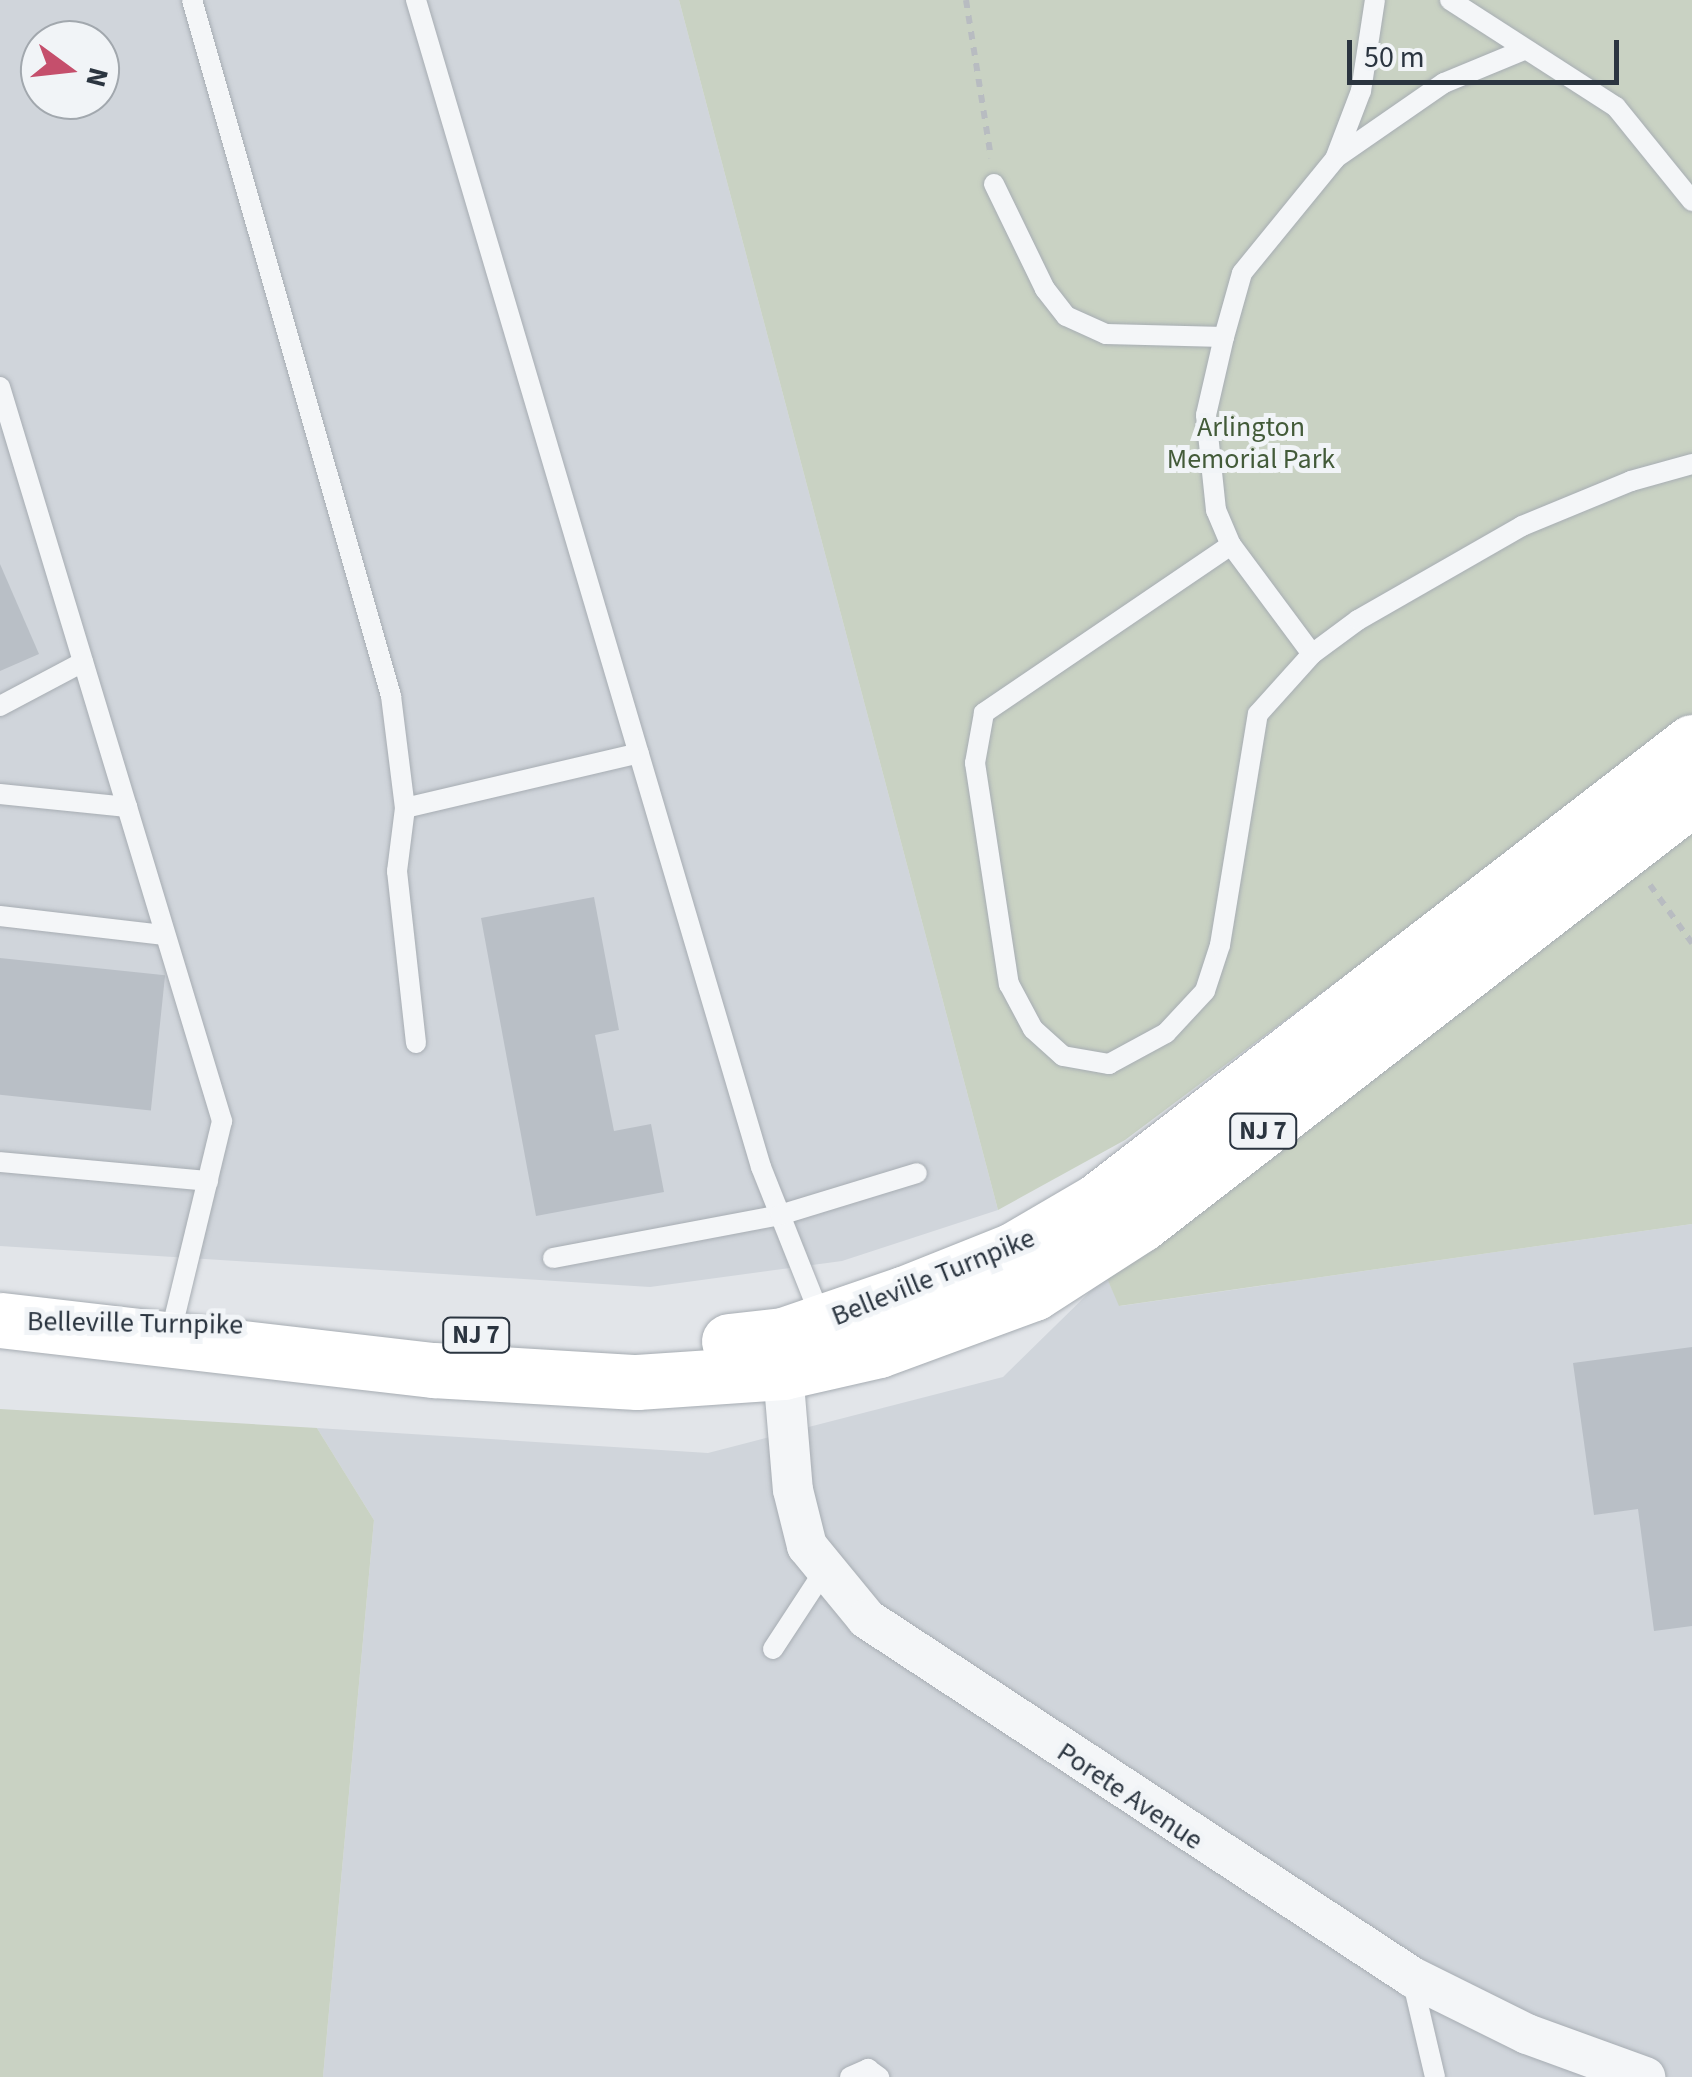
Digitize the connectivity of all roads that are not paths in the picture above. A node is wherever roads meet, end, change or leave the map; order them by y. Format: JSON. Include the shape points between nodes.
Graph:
{"nodes":[{"id":1,"x":192,"y":0,"type":"edge"},
{"id":2,"x":416,"y":0,"type":"edge"},
{"id":3,"x":1376,"y":0,"type":"edge"},
{"id":4,"x":1450,"y":0,"type":"edge"},
{"id":5,"x":1524,"y":50,"type":"junction"},
{"id":6,"x":1336,"y":158,"type":"junction"},
{"id":7,"x":994,"y":184,"type":"road end"},
{"id":8,"x":1692,"y":201,"type":"edge"},
{"id":9,"x":1224,"y":337,"type":"junction"},
{"id":10,"x":0,"y":387,"type":"edge"},
{"id":11,"x":1692,"y":464,"type":"edge"},
{"id":12,"x":1231,"y":546,"type":"junction"},
{"id":13,"x":1312,"y":654,"type":"junction"},
{"id":14,"x":83,"y":662,"type":"junction"},
{"id":15,"x":0,"y":706,"type":"edge"},
{"id":16,"x":1692,"y":742,"type":"edge"},
{"id":17,"x":639,"y":753,"type":"junction"},
{"id":18,"x":0,"y":794,"type":"edge"},
{"id":19,"x":1692,"y":798,"type":"edge"},
{"id":20,"x":127,"y":807,"type":"junction"},
{"id":21,"x":405,"y":808,"type":"junction"},
{"id":22,"x":0,"y":916,"type":"edge"},
{"id":23,"x":165,"y":934,"type":"junction"},
{"id":24,"x":416,"y":1043,"type":"dead end"},
{"id":25,"x":0,"y":1162,"type":"edge"},
{"id":26,"x":916,"y":1173,"type":"dead end"},
{"id":27,"x":208,"y":1181,"type":"junction"},
{"id":28,"x":780,"y":1216,"type":"junction"},
{"id":29,"x":553,"y":1258,"type":"dead end"},
{"id":30,"x":6,"y":1321,"type":"edge"},
{"id":31,"x":173,"y":1323,"type":"junction"},
{"id":32,"x":795,"y":1343,"type":"junction"},
{"id":33,"x":824,"y":1571,"type":"junction"},
{"id":34,"x":773,"y":1649,"type":"dead end"},
{"id":35,"x":1412,"y":1977,"type":"junction"},
{"id":36,"x":1642,"y":2076,"type":"edge"},
{"id":37,"x":850,"y":2077,"type":"edge"},
{"id":38,"x":879,"y":2077,"type":"edge"},
{"id":39,"x":1434,"y":2077,"type":"edge"}],
"edges":[{"from":1,"to":21,"type":"lane","via":[[391,696]]},
{"from":2,"to":17,"type":"lane"},
{"from":3,"to":6,"type":"lane","via":[[1361,91]]},
{"from":4,"to":5,"type":"lane"},
{"from":5,"to":6,"type":"lane","via":[[1444,83]]},
{"from":5,"to":8,"type":"lane","via":[[1564,68],[1616,106]]},
{"from":6,"to":9,"type":"lane","via":[[1242,273]]},
{"from":7,"to":9,"type":"lane","via":[[1045,288],[1066,316],[1106,334]]},
{"from":9,"to":12,"type":"lane","via":[[1206,415],[1216,510]]},
{"from":10,"to":14,"type":"lane"},
{"from":11,"to":13,"type":"lane","via":[[1631,480],[1522,526],[1358,620]]},
{"from":12,"to":13,"type":"lane"},
{"from":12,"to":13,"type":"lane","via":[[984,714],[975,762],[978,796],[1009,984],[1033,1028],[1064,1056],[1109,1064],[1166,1034],[1205,992],[1220,945],[1258,714]]},
{"from":14,"to":15,"type":"lane"},
{"from":14,"to":20,"type":"lane"},
{"from":16,"to":32,"type":"main road","name":"Belleville Turnpike","number":"NJ 7","via":[[1097,1201],[1013,1250]]},
{"from":17,"to":21,"type":"lane"},
{"from":17,"to":28,"type":"lane"},
{"from":18,"to":20,"type":"lane"},
{"from":19,"to":32,"type":"main road","name":"Belleville Turnpike","number":"NJ 7","via":[[1140,1224],[1034,1293],[879,1350]]},
{"from":20,"to":23,"type":"lane"},
{"from":21,"to":24,"type":"lane","via":[[397,871]]},
{"from":22,"to":23,"type":"lane"},
{"from":23,"to":27,"type":"lane","via":[[222,1121]]},
{"from":25,"to":27,"type":"lane"},
{"from":26,"to":28,"type":"lane"},
{"from":27,"to":31,"type":"lane"},
{"from":28,"to":29,"type":"lane"},
{"from":28,"to":32,"type":"lane"},
{"from":30,"to":31,"type":"main road","name":"Belleville Turnpike","number":"NJ 7"},
{"from":30,"to":32,"type":"main road","name":"Belleville Turnpike","number":"NJ 7","via":[[451,1371],[637,1382]]},
{"from":31,"to":32,"type":"main road","name":"Belleville Turnpike","number":"NJ 7","via":[[312,1325],[620,1347]]},
{"from":32,"to":33,"type":"street","name":"Porete Avenue","via":[[796,1507],[807,1546]]},
{"from":33,"to":34,"type":"lane"},
{"from":33,"to":35,"type":"street","name":"Porete Avenue","via":[[848,1603],[891,1638]]},
{"from":35,"to":36,"type":"street","name":"Porete Avenue","via":[[1527,2034]]},
{"from":35,"to":39,"type":"lane"},
{"from":37,"to":38,"type":"lane","via":[[868,2069]]}]}
